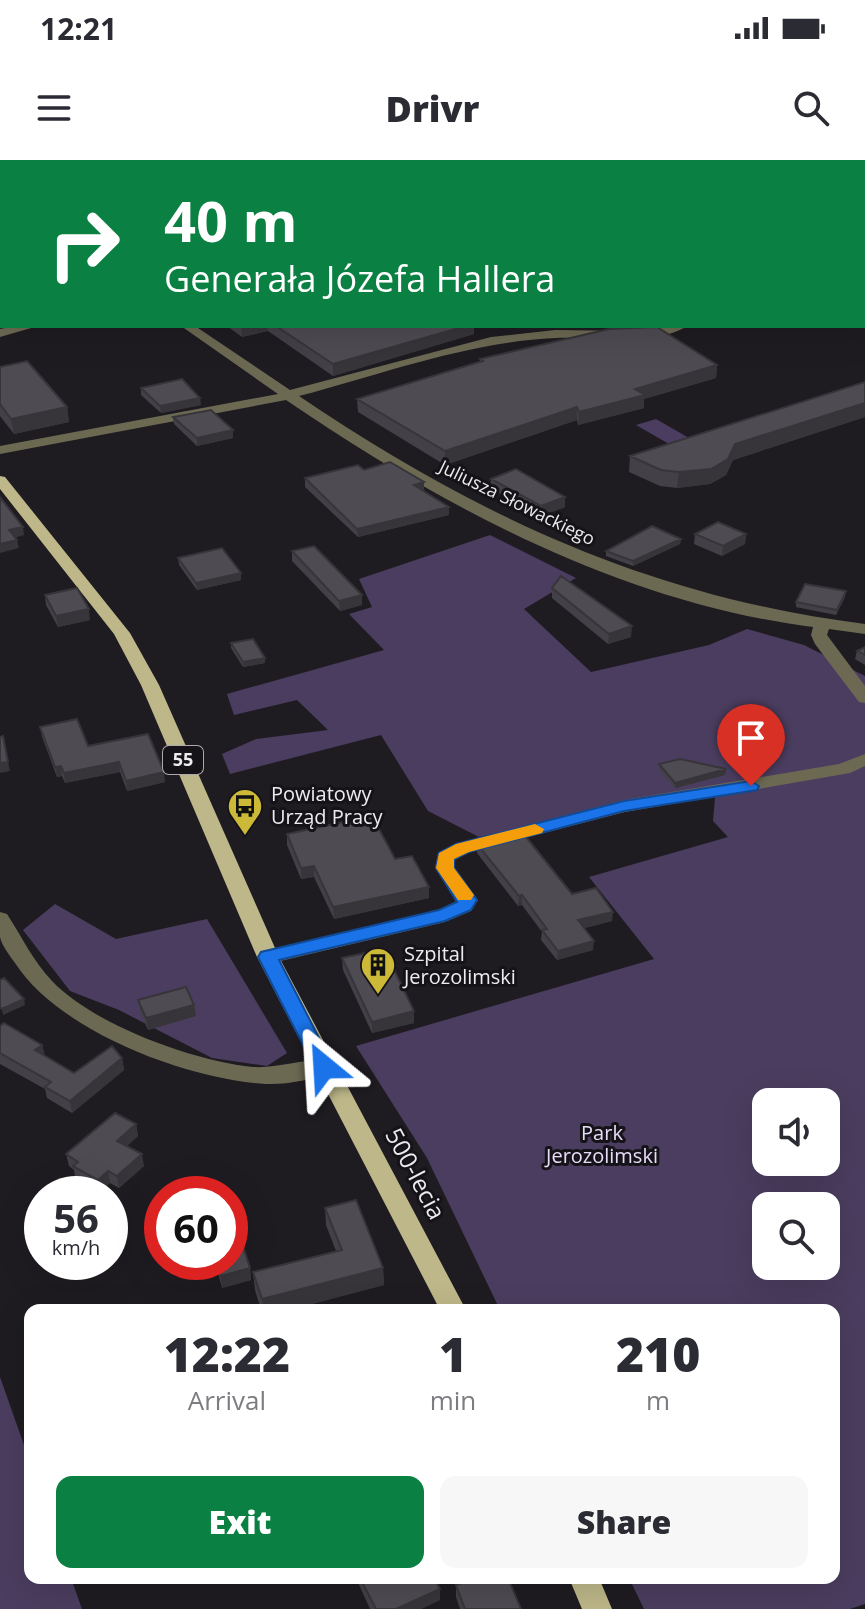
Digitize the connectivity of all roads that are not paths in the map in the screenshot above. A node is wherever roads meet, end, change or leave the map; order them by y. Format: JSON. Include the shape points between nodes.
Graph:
{"nodes":[{"id":1,"x":23,"y":328,"type":"edge"},
{"id":2,"x":190,"y":328,"type":"edge"},
{"id":3,"x":671,"y":328,"type":"edge"},
{"id":4,"x":0,"y":333,"type":"edge"},
{"id":5,"x":290,"y":395,"type":"junction"},
{"id":6,"x":0,"y":450,"type":"edge"},
{"id":7,"x":0,"y":480,"type":"edge"},
{"id":8,"x":822,"y":625,"type":"junction"},
{"id":9,"x":865,"y":629,"type":"edge"},
{"id":10,"x":865,"y":698,"type":"edge"},
{"id":11,"x":865,"y":759,"type":"edge"},
{"id":12,"x":0,"y":919,"type":"edge"},
{"id":13,"x":268,"y":957,"type":"junction"},
{"id":14,"x":324,"y":1067,"type":"junction"},
{"id":15,"x":450,"y":1304,"type":"edge"},
{"id":16,"x":587,"y":1584,"type":"edge"},
{"id":17,"x":597,"y":1609,"type":"edge"}],
"edges":[{"from":1,"to":4,"type":"street"},
{"from":2,"to":5,"type":"street","name":"Juliusza Słowackiego"},
{"from":3,"to":5,"type":"street","via":[[638,335],[555,334],[491,341]]},
{"from":5,"to":6,"type":"street"},
{"from":5,"to":8,"type":"street","name":"Juliusza Słowackiego","via":[[415,475],[584,558],[705,601]]},
{"from":7,"to":13,"type":"main road","number":"55","via":[[122,633],[150,685]]},
{"from":8,"to":9,"type":"street","name":"Juliusza Słowackiego"},
{"from":8,"to":10,"type":"street","via":[[823,644]]},
{"from":11,"to":13,"type":"street","via":[[844,769],[624,806],[463,848],[445,857],[445,868],[468,900],[464,906]]},
{"from":12,"to":14,"type":"street","via":[[19,955],[63,1004],[146,1044],[245,1074],[271,1076]]},
{"from":13,"to":14,"type":"main road","number":"55"},
{"from":14,"to":15,"type":"main road","name":"500-lecia","number":"55"},
{"from":16,"to":17,"type":"main road"}]}
